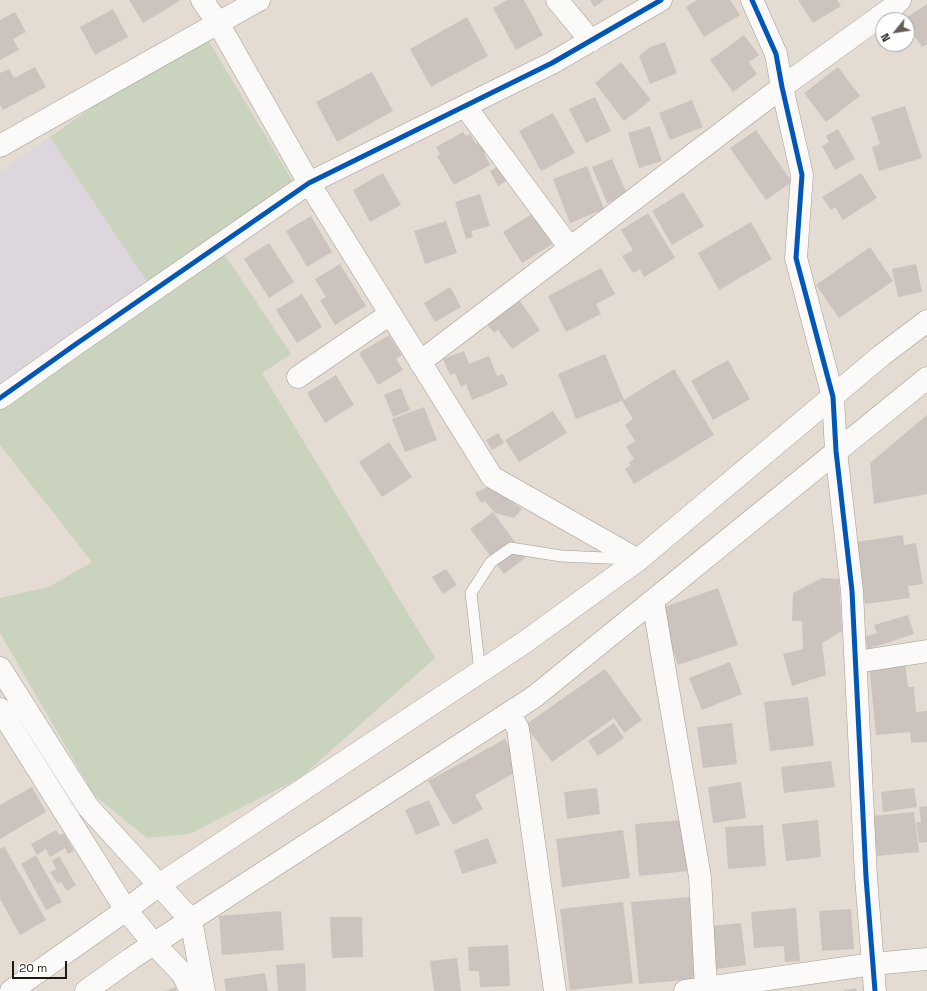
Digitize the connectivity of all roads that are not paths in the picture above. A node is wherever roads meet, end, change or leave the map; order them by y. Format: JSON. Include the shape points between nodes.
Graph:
{"nodes":[{"id":1,"x":202,"y":0,"type":"edge"},
{"id":2,"x":259,"y":0,"type":"edge"},
{"id":3,"x":557,"y":0,"type":"edge"},
{"id":4,"x":661,"y":0,"type":"edge"},
{"id":5,"x":752,"y":0,"type":"edge"},
{"id":6,"x":900,"y":0,"type":"edge"},
{"id":7,"x":218,"y":23,"type":"junction"},
{"id":8,"x":591,"y":40,"type":"junction"},
{"id":9,"x":782,"y":87,"type":"junction"},
{"id":10,"x":466,"y":106,"type":"junction"},
{"id":11,"x":0,"y":146,"type":"edge"},
{"id":12,"x":309,"y":183,"type":"junction"},
{"id":13,"x":570,"y":248,"type":"junction"},
{"id":14,"x":390,"y":314,"type":"junction"},
{"id":15,"x":927,"y":321,"type":"edge"},
{"id":16,"x":420,"y":362,"type":"junction"},
{"id":17,"x":298,"y":377,"type":"dead end"},
{"id":18,"x":927,"y":378,"type":"edge"},
{"id":19,"x":833,"y":397,"type":"junction"},
{"id":20,"x":0,"y":398,"type":"edge"},
{"id":21,"x":836,"y":451,"type":"junction"},
{"id":22,"x":638,"y":560,"type":"junction"},
{"id":23,"x":653,"y":601,"type":"junction"},
{"id":24,"x":927,"y":651,"type":"edge"},
{"id":25,"x":856,"y":662,"type":"junction"},
{"id":26,"x":0,"y":668,"type":"edge"},
{"id":27,"x":480,"y":672,"type":"junction"},
{"id":28,"x":15,"y":691,"type":"junction"},
{"id":29,"x":0,"y":708,"type":"edge"},
{"id":30,"x":510,"y":713,"type":"junction"},
{"id":31,"x":159,"y":885,"type":"junction"},
{"id":32,"x":126,"y":910,"type":"junction"},
{"id":33,"x":191,"y":920,"type":"junction"},
{"id":34,"x":154,"y":944,"type":"junction"},
{"id":35,"x":927,"y":959,"type":"edge"},
{"id":36,"x":873,"y":964,"type":"junction"},
{"id":37,"x":706,"y":988,"type":"junction"},
{"id":38,"x":11,"y":991,"type":"edge"},
{"id":39,"x":86,"y":991,"type":"edge"},
{"id":40,"x":190,"y":991,"type":"edge"},
{"id":41,"x":204,"y":991,"type":"edge"},
{"id":42,"x":555,"y":991,"type":"edge"},
{"id":43,"x":685,"y":991,"type":"edge"},
{"id":44,"x":875,"y":991,"type":"edge"}],
"edges":[{"from":1,"to":7,"type":"street"},
{"from":2,"to":7,"type":"street"},
{"from":3,"to":8,"type":"street"},
{"from":4,"to":8,"type":"street"},
{"from":5,"to":9,"type":"street","via":[[776,54]]},
{"from":6,"to":9,"type":"street"},
{"from":7,"to":11,"type":"street"},
{"from":7,"to":12,"type":"street"},
{"from":8,"to":10,"type":"street","via":[[552,63]]},
{"from":9,"to":13,"type":"street"},
{"from":9,"to":19,"type":"street","via":[[802,175],[796,258]]},
{"from":10,"to":12,"type":"street"},
{"from":10,"to":13,"type":"street"},
{"from":12,"to":14,"type":"street"},
{"from":12,"to":20,"type":"street"},
{"from":13,"to":16,"type":"street"},
{"from":14,"to":16,"type":"street"},
{"from":14,"to":17,"type":"street"},
{"from":15,"to":19,"type":"street"},
{"from":16,"to":22,"type":"street","via":[[492,477]]},
{"from":18,"to":21,"type":"street"},
{"from":19,"to":21,"type":"street"},
{"from":19,"to":22,"type":"street"},
{"from":21,"to":23,"type":"street"},
{"from":21,"to":25,"type":"street","via":[[852,591]]},
{"from":22,"to":27,"type":"street"},
{"from":22,"to":27,"type":"lane","via":[[561,556],[511,548],[491,562],[471,593]]},
{"from":23,"to":30,"type":"street","via":[[534,697]]},
{"from":23,"to":37,"type":"street","via":[[700,877]]},
{"from":24,"to":25,"type":"street"},
{"from":25,"to":36,"type":"street","via":[[866,877]]},
{"from":26,"to":28,"type":"street"},
{"from":27,"to":31,"type":"street"},
{"from":28,"to":29,"type":"street"},
{"from":28,"to":31,"type":"street","via":[[88,807]]},
{"from":29,"to":32,"type":"street"},
{"from":30,"to":33,"type":"street"},
{"from":30,"to":42,"type":"street","via":[[518,729]]},
{"from":31,"to":32,"type":"street"},
{"from":31,"to":33,"type":"street"},
{"from":32,"to":34,"type":"street"},
{"from":32,"to":38,"type":"street"},
{"from":33,"to":34,"type":"street"},
{"from":33,"to":41,"type":"street"},
{"from":34,"to":39,"type":"street"},
{"from":34,"to":40,"type":"street","via":[[182,973]]},
{"from":35,"to":36,"type":"street"},
{"from":36,"to":37,"type":"street"},
{"from":36,"to":44,"type":"street"},
{"from":37,"to":43,"type":"street"}]}
